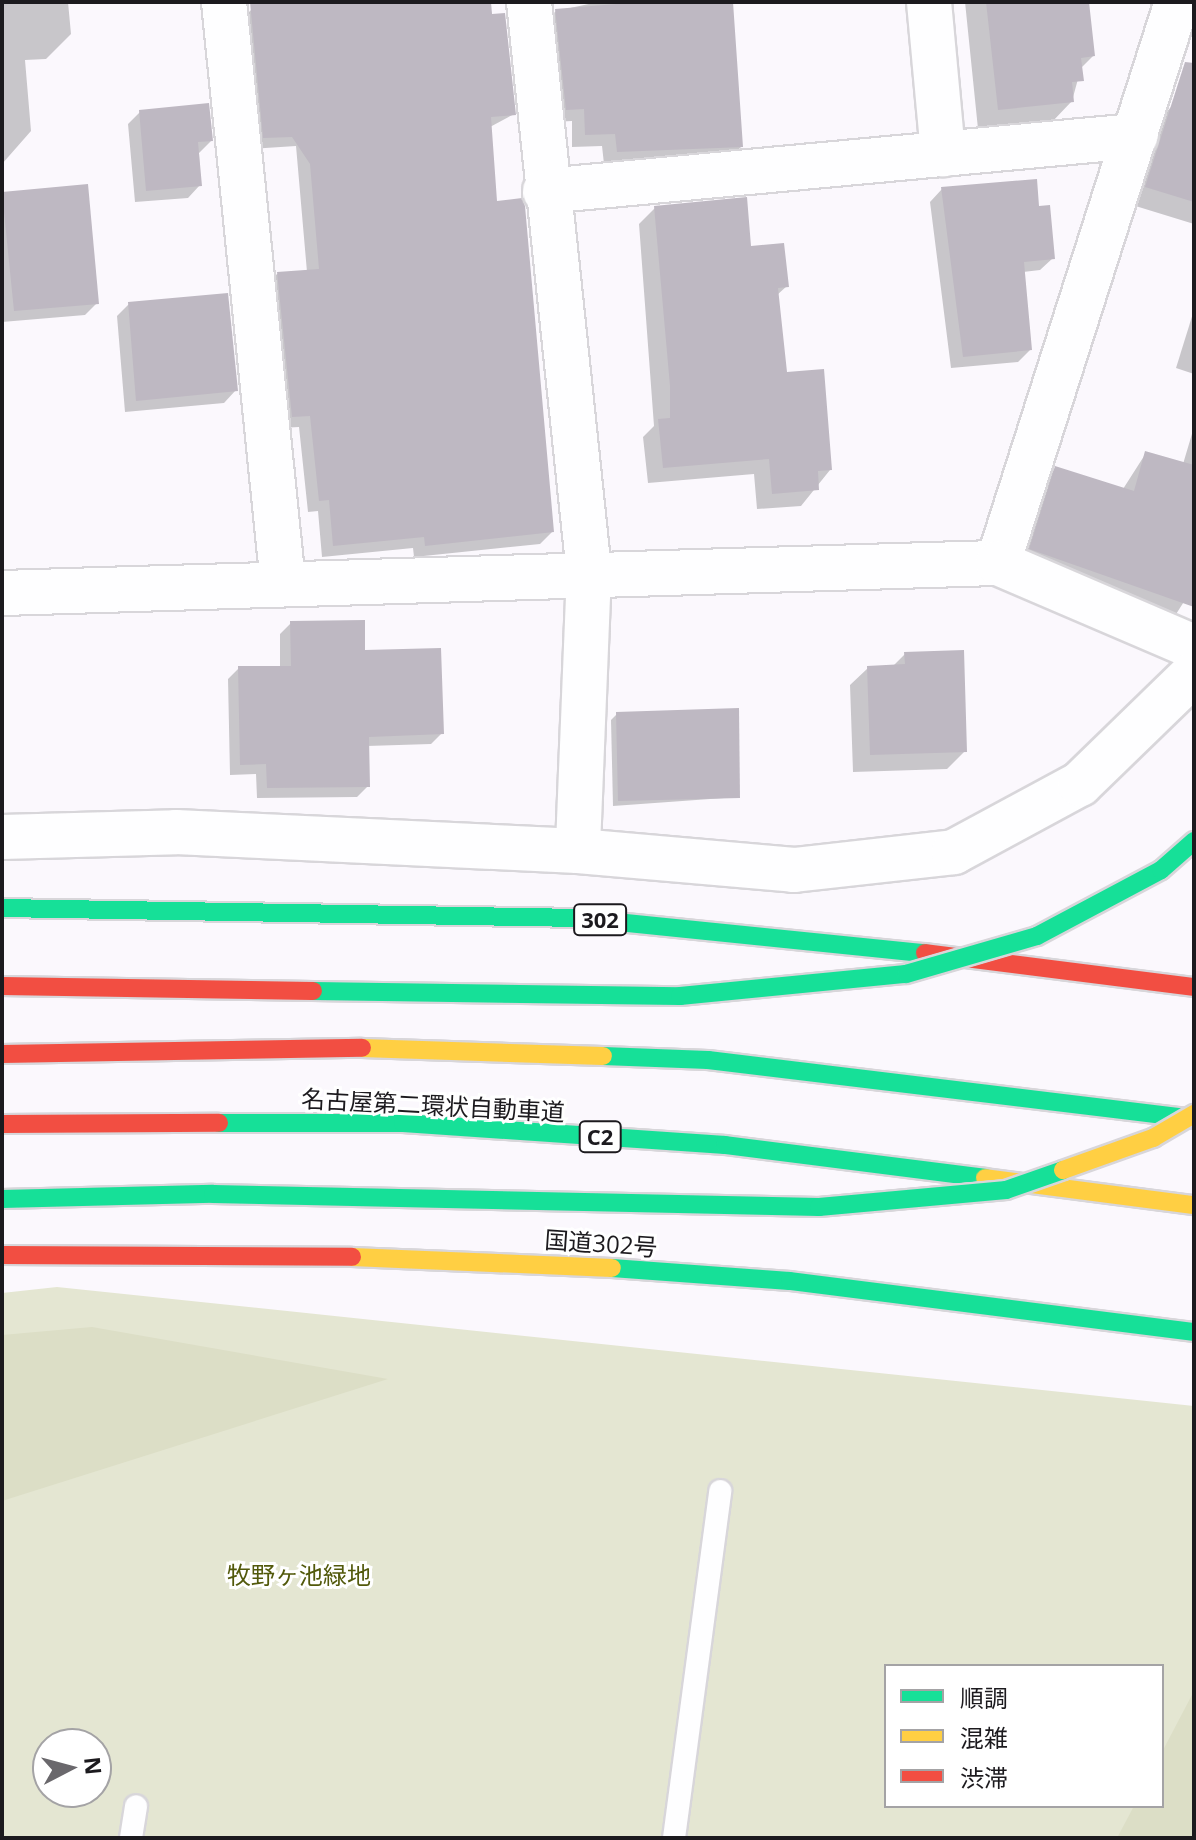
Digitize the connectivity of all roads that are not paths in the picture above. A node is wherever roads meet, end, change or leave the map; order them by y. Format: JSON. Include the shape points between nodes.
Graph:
{"nodes":[{"id":1,"x":224,"y":2,"type":"edge"},
{"id":2,"x":529,"y":2,"type":"edge"},
{"id":3,"x":929,"y":2,"type":"edge"},
{"id":4,"x":1177,"y":2,"type":"edge"},
{"id":5,"x":1135,"y":136,"type":"junction"},
{"id":6,"x":943,"y":154,"type":"junction"},
{"id":7,"x":545,"y":191,"type":"junction"},
{"id":8,"x":998,"y":563,"type":"junction"},
{"id":9,"x":589,"y":572,"type":"junction"},
{"id":10,"x":283,"y":584,"type":"junction"},
{"id":11,"x":2,"y":593,"type":"edge"},
{"id":12,"x":1194,"y":647,"type":"edge"},
{"id":13,"x":1194,"y":673,"type":"edge"},
{"id":14,"x":2,"y":837,"type":"edge"},
{"id":15,"x":1194,"y":841,"type":"edge"},
{"id":16,"x":578,"y":851,"type":"junction"},
{"id":17,"x":2,"y":908,"type":"edge"},
{"id":18,"x":2,"y":986,"type":"edge"},
{"id":19,"x":1194,"y":987,"type":"edge"},
{"id":20,"x":2,"y":1054,"type":"edge"},
{"id":21,"x":1194,"y":1116,"type":"edge"},
{"id":22,"x":2,"y":1124,"type":"edge"},
{"id":23,"x":2,"y":1199,"type":"edge"},
{"id":24,"x":1194,"y":1205,"type":"edge"},
{"id":25,"x":2,"y":1255,"type":"edge"},
{"id":26,"x":1194,"y":1332,"type":"edge"},
{"id":27,"x":720,"y":1491,"type":"dead end"},
{"id":28,"x":136,"y":1806,"type":"dead end"},
{"id":29,"x":131,"y":1838,"type":"edge"},
{"id":30,"x":674,"y":1838,"type":"edge"}],
"edges":[{"from":1,"to":10,"type":"street"},
{"from":2,"to":7,"type":"street"},
{"from":3,"to":6,"type":"street"},
{"from":4,"to":5,"type":"street"},
{"from":5,"to":6,"type":"street"},
{"from":5,"to":8,"type":"street"},
{"from":6,"to":7,"type":"street"},
{"from":7,"to":9,"type":"street"},
{"from":8,"to":9,"type":"street"},
{"from":8,"to":12,"type":"street"},
{"from":9,"to":10,"type":"street"},
{"from":9,"to":16,"type":"street"},
{"from":10,"to":11,"type":"street"},
{"from":13,"to":16,"type":"street","via":[[1080,784],[954,852],[794,870]]},
{"from":14,"to":16,"type":"street","via":[[176,832]]},
{"from":15,"to":18,"type":"highway","bridge":true,"via":[[1161,870],[1037,936],[906,974],[680,996]]},
{"from":17,"to":19,"type":"highway","number":"302","via":[[578,918],[785,936]]},
{"from":20,"to":21,"type":"highway","name":"名古屋第二環状自動車道","via":[[399,1047],[708,1060]]},
{"from":21,"to":23,"type":"highway","bridge":true,"via":[[1153,1138],[1006,1190],[819,1207],[213,1194]]},
{"from":22,"to":24,"type":"highway","name":"名古屋第二環状自動車道","number":"C2","via":[[403,1123],[725,1145]]},
{"from":25,"to":26,"type":"highway","name":"国道302号","via":[[473,1258],[790,1281]]},
{"from":27,"to":30,"type":"lane"},
{"from":28,"to":29,"type":"lane"}]}
